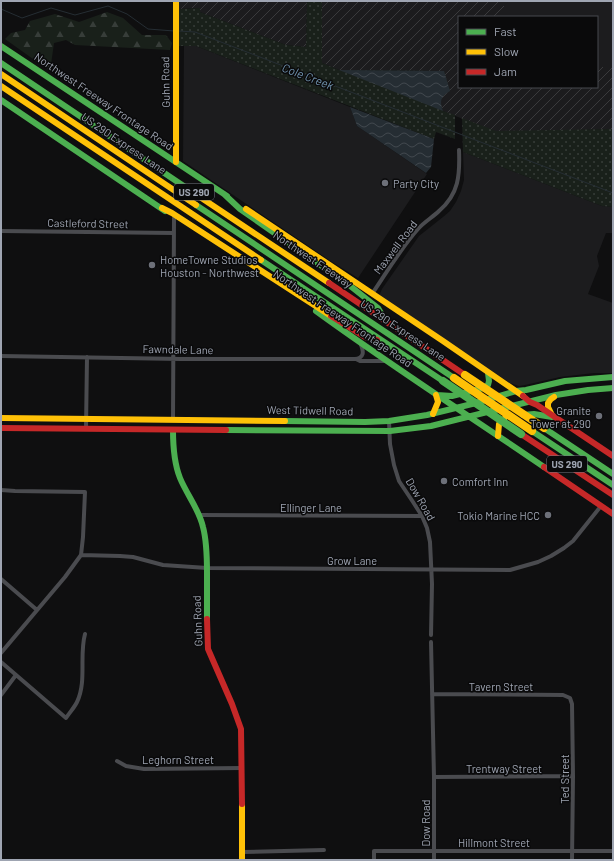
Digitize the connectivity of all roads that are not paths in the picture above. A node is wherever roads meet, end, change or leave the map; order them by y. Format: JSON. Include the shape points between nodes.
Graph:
{"nodes":[{"id":1,"x":176,"y":1,"type":"edge"},
{"id":2,"x":1,"y":46,"type":"edge"},
{"id":3,"x":1,"y":63,"type":"edge"},
{"id":4,"x":1,"y":74,"type":"edge"},
{"id":5,"x":1,"y":86,"type":"edge"},
{"id":6,"x":1,"y":100,"type":"edge"},
{"id":7,"x":459,"y":150,"type":"dead end"},
{"id":8,"x":176,"y":162,"type":"junction"},
{"id":9,"x":224,"y":194,"type":"junction"},
{"id":10,"x":162,"y":208,"type":"junction"},
{"id":11,"x":174,"y":218,"type":"junction"},
{"id":12,"x":1,"y":231,"type":"edge"},
{"id":13,"x":174,"y":233,"type":"junction"},
{"id":14,"x":372,"y":294,"type":"junction"},
{"id":15,"x":386,"y":322,"type":"junction"},
{"id":16,"x":384,"y":341,"type":"junction"},
{"id":17,"x":361,"y":345,"type":"junction"},
{"id":18,"x":1,"y":356,"type":"edge"},
{"id":19,"x":87,"y":357,"type":"junction"},
{"id":20,"x":173,"y":358,"type":"junction"},
{"id":21,"x":355,"y":359,"type":"junction"},
{"id":22,"x":386,"y":361,"type":"junction"},
{"id":23,"x":488,"y":373,"type":"junction"},
{"id":24,"x":613,"y":377,"type":"edge"},
{"id":25,"x":587,"y":378,"type":"junction"},
{"id":26,"x":613,"y":388,"type":"edge"},
{"id":27,"x":588,"y":390,"type":"junction"},
{"id":28,"x":516,"y":391,"type":"junction"},
{"id":29,"x":436,"y":395,"type":"junction"},
{"id":30,"x":556,"y":395,"type":"junction"},
{"id":31,"x":530,"y":402,"type":"junction"},
{"id":32,"x":456,"y":408,"type":"junction"},
{"id":33,"x":433,"y":414,"type":"junction"},
{"id":34,"x":471,"y":417,"type":"junction"},
{"id":35,"x":553,"y":417,"type":"junction"},
{"id":36,"x":1,"y":418,"type":"edge"},
{"id":37,"x":36,"y":419,"type":"junction"},
{"id":38,"x":86,"y":419,"type":"junction"},
{"id":39,"x":173,"y":420,"type":"junction"},
{"id":40,"x":245,"y":420,"type":"junction"},
{"id":41,"x":319,"y":421,"type":"junction"},
{"id":42,"x":389,"y":421,"type":"junction"},
{"id":43,"x":1,"y":428,"type":"edge"},
{"id":44,"x":36,"y":428,"type":"junction"},
{"id":45,"x":86,"y":429,"type":"junction"},
{"id":46,"x":173,"y":430,"type":"junction"},
{"id":47,"x":245,"y":430,"type":"junction"},
{"id":48,"x":318,"y":431,"type":"junction"},
{"id":49,"x":390,"y":431,"type":"junction"},
{"id":50,"x":498,"y":436,"type":"junction"},
{"id":51,"x":613,"y":456,"type":"edge"},
{"id":52,"x":613,"y":474,"type":"edge"},
{"id":53,"x":613,"y":485,"type":"edge"},
{"id":54,"x":1,"y":490,"type":"edge"},
{"id":55,"x":613,"y":495,"type":"edge"},
{"id":56,"x":601,"y":506,"type":"junction"},
{"id":57,"x":613,"y":514,"type":"edge"},
{"id":58,"x":200,"y":515,"type":"junction"},
{"id":59,"x":422,"y":516,"type":"junction"},
{"id":60,"x":81,"y":555,"type":"junction"},
{"id":61,"x":207,"y":568,"type":"junction"},
{"id":62,"x":431,"y":569,"type":"junction"},
{"id":63,"x":1,"y":579,"type":"edge"},
{"id":64,"x":38,"y":610,"type":"junction"},
{"id":65,"x":85,"y":634,"type":"dead end"},
{"id":66,"x":431,"y":635,"type":"dead end"},
{"id":67,"x":431,"y":642,"type":"dead end"},
{"id":68,"x":1,"y":653,"type":"edge"},
{"id":69,"x":1,"y":662,"type":"edge"},
{"id":70,"x":16,"y":675,"type":"junction"},
{"id":71,"x":432,"y":694,"type":"junction"},
{"id":72,"x":1,"y":695,"type":"edge"},
{"id":73,"x":570,"y":698,"type":"joint"},
{"id":74,"x":117,"y":761,"type":"dead end"},
{"id":75,"x":242,"y":768,"type":"junction"},
{"id":76,"x":574,"y":776,"type":"junction"},
{"id":77,"x":434,"y":777,"type":"junction"},
{"id":78,"x":324,"y":850,"type":"dead end"},
{"id":79,"x":572,"y":850,"type":"junction"},
{"id":80,"x":434,"y":851,"type":"junction"},
{"id":81,"x":613,"y":851,"type":"edge"},
{"id":82,"x":242,"y":856,"type":"edge"},
{"id":83,"x":374,"y":860,"type":"edge"},
{"id":84,"x":434,"y":860,"type":"edge"},
{"id":85,"x":572,"y":860,"type":"edge"}],
"edges":[{"from":1,"to":8,"type":"main road","name":"Guhn Road"},
{"from":2,"to":8,"type":"main road","name":"Northwest Freeway Frontage Road"},
{"from":3,"to":15,"type":"main road","name":"Northwest Freeway","number":"US 290"},
{"from":4,"to":53,"type":"main road","name":"US 290 Express Lane","bridge":true},
{"from":5,"to":16,"type":"main road","number":"US 290"},
{"from":6,"to":10,"type":"main road","name":"Northwest Freeway Frontage Road"},
{"from":7,"to":14,"type":"street","name":"Maxwell Road","via":[[456,188],[449,202],[418,228]]},
{"from":8,"to":9,"type":"main road","name":"Northwest Freeway Frontage Road"},
{"from":9,"to":14,"type":"main road","name":"Northwest Freeway Frontage Road"},
{"from":9,"to":15,"type":"main road","via":[[240,209],[349,284],[378,308]]},
{"from":10,"to":11,"type":"main road","name":"Northwest Freeway Frontage Road"},
{"from":10,"to":16,"type":"main road","via":[[365,337]]},
{"from":11,"to":13,"type":"street"},
{"from":11,"to":17,"type":"main road","name":"Northwest Freeway Frontage Road","via":[[315,310]]},
{"from":12,"to":13,"type":"street","name":"Castleford Street"},
{"from":13,"to":20,"type":"street"},
{"from":14,"to":23,"type":"main road","name":"Northwest Freeway Frontage Road"},
{"from":15,"to":52,"type":"main road","name":"Northwest Freeway","number":"US 290","bridge":true},
{"from":16,"to":55,"type":"main road","number":"US 290","bridge":true},
{"from":17,"to":21,"type":"street","via":[[364,354]]},
{"from":17,"to":22,"type":"main road","name":"Northwest Freeway Frontage Road"},
{"from":18,"to":19,"type":"street","name":"Fawndale Lane"},
{"from":19,"to":20,"type":"street","name":"Fawndale Lane"},
{"from":19,"to":38,"type":"street"},
{"from":20,"to":21,"type":"street","name":"Fawndale Lane"},
{"from":20,"to":39,"type":"street"},
{"from":21,"to":22,"type":"street","name":"Fawndale Lane"},
{"from":22,"to":29,"type":"main road","name":"Northwest Freeway Frontage Road"},
{"from":23,"to":28,"type":"main road","name":"Northwest Freeway Frontage Road"},
{"from":23,"to":29,"type":"main road","via":[[488,385],[483,388],[452,396]]},
{"from":24,"to":25,"type":"main road","name":"West Tidwell Road"},
{"from":25,"to":27,"type":"main road"},
{"from":25,"to":28,"type":"main road","name":"West Tidwell Road"},
{"from":26,"to":27,"type":"main road","name":"West Tidwell Road"},
{"from":27,"to":30,"type":"main road","name":"West Tidwell Road"},
{"from":28,"to":31,"type":"main road","name":"Northwest Freeway Frontage Road"},
{"from":28,"to":32,"type":"main road","name":"West Tidwell Road"},
{"from":29,"to":32,"type":"main road","name":"Northwest Freeway Frontage Road"},
{"from":29,"to":33,"type":"main road","via":[[438,402]]},
{"from":30,"to":31,"type":"main road","name":"West Tidwell Road"},
{"from":30,"to":35,"type":"main road","via":[[548,404]]},
{"from":31,"to":34,"type":"main road","name":"West Tidwell Road"},
{"from":31,"to":35,"type":"main road","name":"Northwest Freeway Frontage Road"},
{"from":32,"to":33,"type":"main road","name":"West Tidwell Road"},
{"from":32,"to":34,"type":"main road","name":"Northwest Freeway Frontage Road"},
{"from":33,"to":42,"type":"main road","name":"West Tidwell Road"},
{"from":34,"to":49,"type":"main road","name":"West Tidwell Road","via":[[431,426]]},
{"from":34,"to":50,"type":"main road","name":"Northwest Freeway Frontage Road"},
{"from":35,"to":50,"type":"main road","via":[[531,414],[503,420],[498,424]]},
{"from":35,"to":51,"type":"main road","name":"Northwest Freeway Frontage Road"},
{"from":36,"to":37,"type":"main road","name":"West Tidwell Road"},
{"from":37,"to":38,"type":"main road","name":"West Tidwell Road"},
{"from":37,"to":44,"type":"main road"},
{"from":38,"to":39,"type":"main road","name":"West Tidwell Road"},
{"from":38,"to":45,"type":"street"},
{"from":39,"to":40,"type":"main road","name":"West Tidwell Road"},
{"from":40,"to":41,"type":"main road","name":"West Tidwell Road"},
{"from":40,"to":47,"type":"main road"},
{"from":41,"to":42,"type":"main road","name":"West Tidwell Road"},
{"from":41,"to":48,"type":"main road"},
{"from":42,"to":49,"type":"street","name":"Dow Road"},
{"from":43,"to":44,"type":"main road","name":"West Tidwell Road"},
{"from":44,"to":45,"type":"main road","name":"West Tidwell Road"},
{"from":45,"to":46,"type":"main road","name":"West Tidwell Road"},
{"from":46,"to":47,"type":"main road","name":"West Tidwell Road"},
{"from":46,"to":58,"type":"main road","name":"Guhn Road","via":[[178,474]]},
{"from":47,"to":48,"type":"main road","name":"West Tidwell Road"},
{"from":48,"to":49,"type":"main road","name":"West Tidwell Road"},
{"from":49,"to":59,"type":"street","name":"Dow Road","via":[[390,444],[399,481]]},
{"from":50,"to":56,"type":"main road","name":"Northwest Freeway Frontage Road"},
{"from":54,"to":60,"type":"street","via":[[84,492]]},
{"from":56,"to":57,"type":"main road","name":"Northwest Freeway Frontage Road"},
{"from":56,"to":62,"type":"street","name":"Grow Lane","via":[[574,541],[538,562],[510,570]]},
{"from":58,"to":59,"type":"street","name":"Ellinger Lane"},
{"from":58,"to":61,"type":"main road","name":"Guhn Road","via":[[206,541]]},
{"from":59,"to":62,"type":"street","name":"Dow Road","via":[[430,542]]},
{"from":60,"to":61,"type":"street","name":"Grow Lane","via":[[120,556],[163,565]]},
{"from":60,"to":64,"type":"street"},
{"from":61,"to":62,"type":"street","name":"Grow Lane"},
{"from":61,"to":75,"type":"main road","name":"Guhn Road","via":[[208,649],[241,729]]},
{"from":62,"to":66,"type":"street","name":"Dow Road"},
{"from":63,"to":64,"type":"street"},
{"from":64,"to":68,"type":"street"},
{"from":65,"to":70,"type":"street","via":[[80,695],[66,718]]},
{"from":67,"to":71,"type":"street","name":"Dow Road"},
{"from":69,"to":70,"type":"street"},
{"from":70,"to":72,"type":"street"},
{"from":71,"to":73,"type":"street","name":"Tavern Street","via":[[563,695]]},
{"from":71,"to":77,"type":"street","name":"Dow Road"},
{"from":73,"to":76,"type":"street","name":"Ted Street"},
{"from":74,"to":75,"type":"street","name":"Leghorn Street","via":[[144,770]]},
{"from":75,"to":82,"type":"main road","name":"Guhn Road"},
{"from":76,"to":77,"type":"street","name":"Trentway Street"},
{"from":76,"to":79,"type":"street","name":"Ted Street"},
{"from":77,"to":80,"type":"street","name":"Dow Road"},
{"from":78,"to":82,"type":"street"},
{"from":79,"to":80,"type":"street","name":"Hillmont Street"},
{"from":79,"to":81,"type":"street","name":"Hillmont Street"},
{"from":79,"to":85,"type":"street","name":"Ted Street"},
{"from":80,"to":83,"type":"street","name":"Hillmont Street","via":[[374,851]]},
{"from":80,"to":84,"type":"street","name":"Dow Road"}]}
